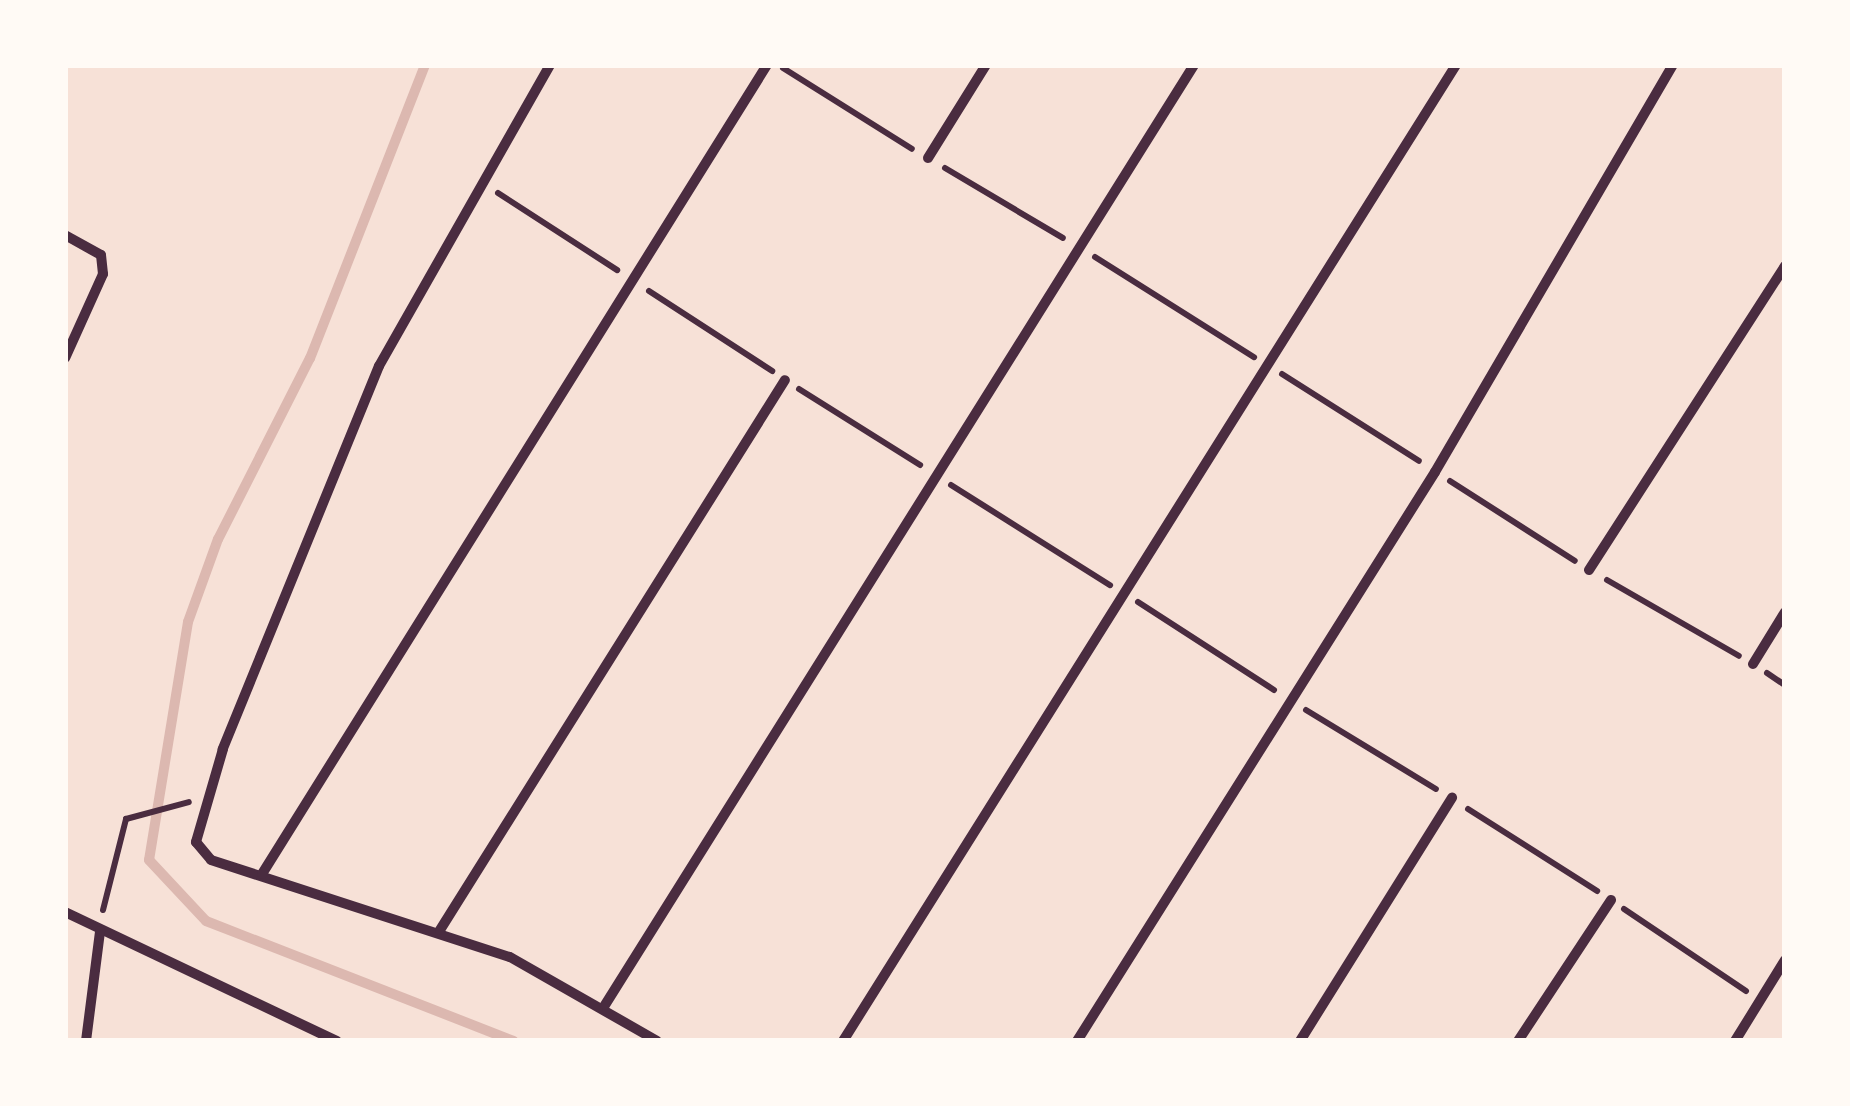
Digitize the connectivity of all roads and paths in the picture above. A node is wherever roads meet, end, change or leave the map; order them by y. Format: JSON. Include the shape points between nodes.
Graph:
{"nodes":[{"id":1,"x":550,"y":65,"type":"edge"},
{"id":2,"x":767,"y":65,"type":"edge"},
{"id":3,"x":986,"y":65,"type":"edge"},
{"id":4,"x":1194,"y":65,"type":"edge"},
{"id":5,"x":1456,"y":65,"type":"edge"},
{"id":6,"x":1673,"y":65,"type":"edge"},
{"id":7,"x":928,"y":158,"type":"dead end"},
{"id":8,"x":65,"y":235,"type":"edge"},
{"id":9,"x":1785,"y":266,"type":"edge"},
{"id":10,"x":65,"y":358,"type":"edge"},
{"id":11,"x":785,"y":380,"type":"dead end"},
{"id":12,"x":1589,"y":570,"type":"dead end"},
{"id":13,"x":1785,"y":612,"type":"edge"},
{"id":14,"x":1753,"y":664,"type":"dead end"},
{"id":15,"x":1452,"y":798,"type":"dead end"},
{"id":16,"x":193,"y":802,"type":"dead end"},
{"id":17,"x":262,"y":874,"type":"junction"},
{"id":18,"x":1611,"y":900,"type":"dead end"},
{"id":19,"x":65,"y":912,"type":"edge"},
{"id":20,"x":440,"y":930,"type":"junction"},
{"id":21,"x":100,"y":932,"type":"junction"},
{"id":22,"x":1785,"y":960,"type":"edge"},
{"id":23,"x":605,"y":1006,"type":"junction"},
{"id":24,"x":86,"y":1041,"type":"edge"},
{"id":25,"x":337,"y":1041,"type":"edge"},
{"id":26,"x":658,"y":1041,"type":"edge"},
{"id":27,"x":843,"y":1041,"type":"edge"},
{"id":28,"x":1077,"y":1041,"type":"edge"},
{"id":29,"x":1300,"y":1041,"type":"edge"},
{"id":30,"x":1518,"y":1041,"type":"edge"},
{"id":31,"x":1734,"y":1041,"type":"edge"}],
"edges":[{"from":1,"to":17,"type":"street","via":[[380,366],[223,748],[197,823],[200,854]]},
{"from":2,"to":17,"type":"street"},
{"from":3,"to":7,"type":"street"},
{"from":4,"to":23,"type":"street"},
{"from":5,"to":27,"type":"street"},
{"from":6,"to":28,"type":"street","via":[[1435,472]]},
{"from":8,"to":10,"type":"street","via":[[102,255],[102,274]]},
{"from":9,"to":12,"type":"street"},
{"from":11,"to":20,"type":"street"},
{"from":13,"to":14,"type":"street"},
{"from":15,"to":29,"type":"street"},
{"from":16,"to":21,"type":"path","via":[[132,814],[115,840]]},
{"from":17,"to":20,"type":"street"},
{"from":18,"to":30,"type":"street"},
{"from":19,"to":21,"type":"street"},
{"from":20,"to":23,"type":"street"},
{"from":21,"to":24,"type":"street"},
{"from":21,"to":25,"type":"street"},
{"from":22,"to":31,"type":"street"},
{"from":23,"to":26,"type":"street"}]}
